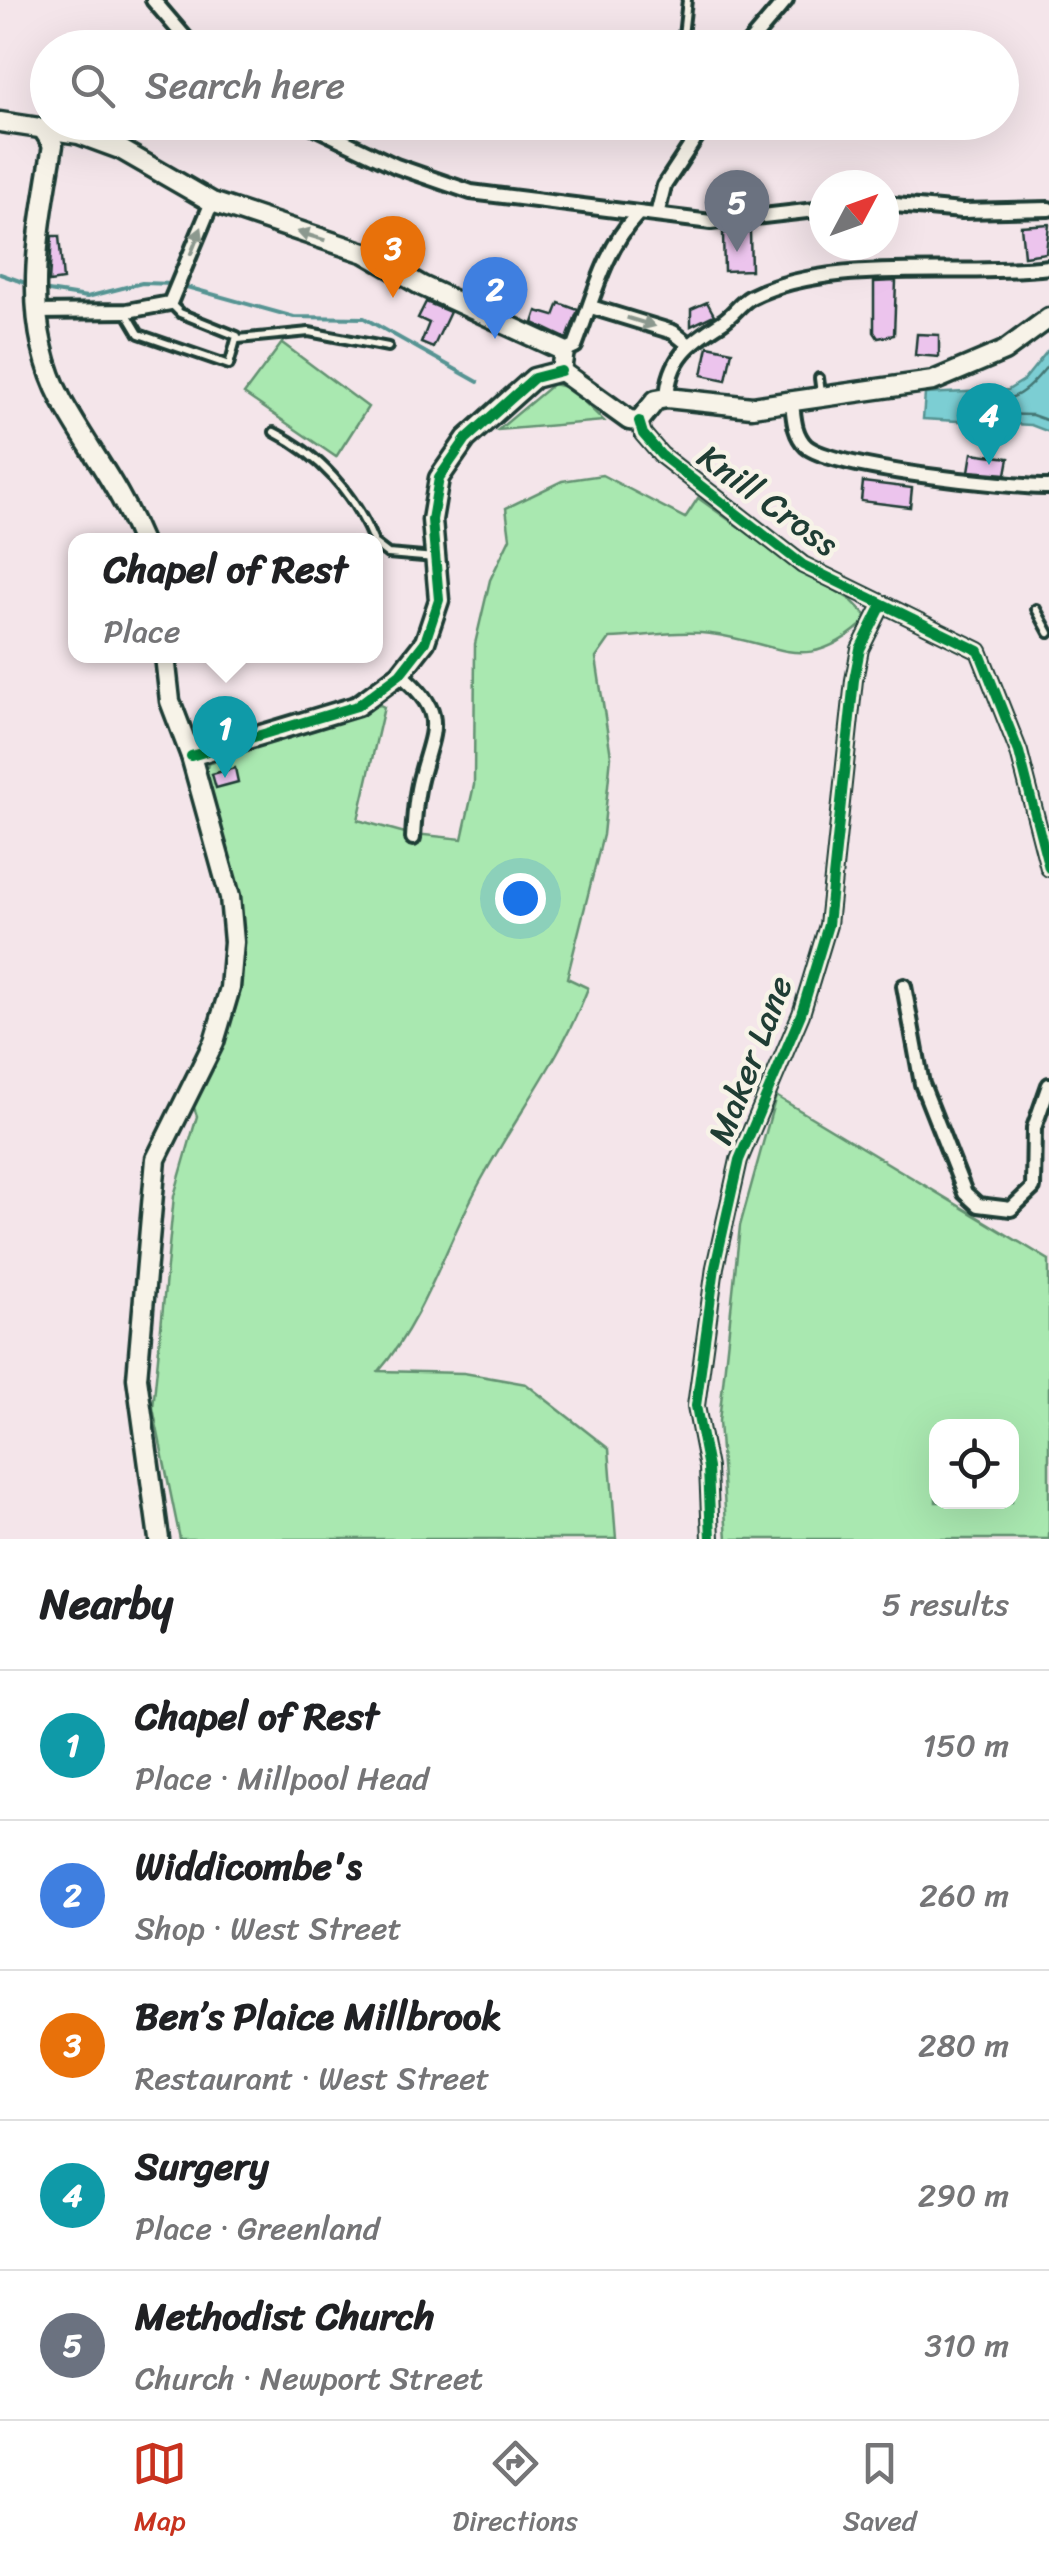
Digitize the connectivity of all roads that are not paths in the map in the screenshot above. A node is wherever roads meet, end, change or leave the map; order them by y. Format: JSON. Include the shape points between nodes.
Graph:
{"nodes":[{"id":1,"x":153,"y":0,"type":"edge"},
{"id":2,"x":687,"y":0,"type":"edge"},
{"id":3,"x":786,"y":0,"type":"edge"},
{"id":4,"x":179,"y":30,"type":"edge"},
{"id":5,"x":684,"y":30,"type":"edge"},
{"id":6,"x":759,"y":30,"type":"edge"},
{"id":7,"x":0,"y":122,"type":"edge"},
{"id":8,"x":30,"y":128,"type":"edge"},
{"id":9,"x":49,"y":140,"type":"edge"},
{"id":10,"x":95,"y":140,"type":"edge"},
{"id":11,"x":342,"y":140,"type":"edge"},
{"id":12,"x":694,"y":140,"type":"edge"},
{"id":13,"x":212,"y":202,"type":"junction"},
{"id":14,"x":899,"y":206,"type":"edge"},
{"id":15,"x":1049,"y":209,"type":"edge"},
{"id":16,"x":809,"y":211,"type":"edge"},
{"id":17,"x":657,"y":215,"type":"junction"},
{"id":18,"x":636,"y":216,"type":"junction"},
{"id":19,"x":1049,"y":268,"type":"edge"},
{"id":20,"x":36,"y":294,"type":"junction"},
{"id":21,"x":172,"y":298,"type":"junction"},
{"id":22,"x":591,"y":307,"type":"junction"},
{"id":23,"x":125,"y":311,"type":"junction"},
{"id":24,"x":1049,"y":318,"type":"edge"},
{"id":25,"x":238,"y":339,"type":"junction"},
{"id":26,"x":688,"y":344,"type":"junction"},
{"id":27,"x":388,"y":347,"type":"dead end"},
{"id":28,"x":564,"y":351,"type":"junction"},
{"id":29,"x":561,"y":371,"type":"junction"},
{"id":30,"x":819,"y":378,"type":"dead end"},
{"id":31,"x":667,"y":398,"type":"junction"},
{"id":32,"x":821,"y":399,"type":"junction"},
{"id":33,"x":792,"y":403,"type":"junction"},
{"id":34,"x":639,"y":421,"type":"junction"},
{"id":35,"x":274,"y":432,"type":"dead end"},
{"id":36,"x":1049,"y":487,"type":"edge"},
{"id":37,"x":138,"y":533,"type":"edge"},
{"id":38,"x":369,"y":533,"type":"edge"},
{"id":39,"x":383,"y":550,"type":"edge"},
{"id":40,"x":439,"y":558,"type":"junction"},
{"id":41,"x":882,"y":605,"type":"junction"},
{"id":42,"x":1036,"y":609,"type":"dead end"},
{"id":43,"x":1049,"y":633,"type":"edge"},
{"id":44,"x":166,"y":663,"type":"edge"},
{"id":45,"x":400,"y":674,"type":"junction"},
{"id":46,"x":192,"y":756,"type":"junction"},
{"id":47,"x":414,"y":838,"type":"dead end"},
{"id":48,"x":1046,"y":845,"type":"edge"},
{"id":49,"x":1049,"y":868,"type":"edge"},
{"id":50,"x":904,"y":986,"type":"dead end"},
{"id":51,"x":1049,"y":1085,"type":"edge"},
{"id":52,"x":160,"y":1539,"type":"edge"},
{"id":53,"x":711,"y":1539,"type":"edge"}],
"edges":[{"from":1,"to":4,"type":"street"},
{"from":2,"to":5,"type":"lane"},
{"from":3,"to":6,"type":"street"},
{"from":7,"to":8,"type":"street"},
{"from":9,"to":20,"type":"street"},
{"from":10,"to":13,"type":"street"},
{"from":11,"to":18,"type":"street","via":[[471,192]]},
{"from":12,"to":17,"type":"street","via":[[664,186]]},
{"from":21,"to":13,"type":"street","one_way":true},
{"from":28,"to":13,"type":"street","one_way":true,"via":[[365,253]]},
{"from":14,"to":15,"type":"street","via":[[962,212]]},
{"from":16,"to":17,"type":"street","via":[[711,222]]},
{"from":17,"to":18,"type":"street"},
{"from":18,"to":22,"type":"street","via":[[618,240]]},
{"from":19,"to":26,"type":"street","via":[[812,280],[754,295]]},
{"from":20,"to":23,"type":"street"},
{"from":20,"to":37,"type":"street","via":[[38,340],[57,388]]},
{"from":21,"to":23,"type":"street"},
{"from":21,"to":25,"type":"lane"},
{"from":22,"to":26,"type":"street","one_way":true,"via":[[673,332]]},
{"from":22,"to":28,"type":"street","via":[[575,346]]},
{"from":23,"to":25,"type":"lane","via":[[139,334],[226,366]]},
{"from":24,"to":32,"type":"street","via":[[976,366],[933,381]]},
{"from":25,"to":27,"type":"lane","via":[[309,332]]},
{"from":26,"to":31,"type":"street","via":[[668,376]]},
{"from":28,"to":29,"type":"street"},
{"from":29,"to":34,"type":"street"},
{"from":29,"to":40,"type":"street","via":[[534,378],[450,458],[433,497]]},
{"from":30,"to":32,"type":"lane"},
{"from":31,"to":33,"type":"street","via":[[752,407]]},
{"from":31,"to":34,"type":"street","via":[[656,400]]},
{"from":32,"to":33,"type":"street"},
{"from":33,"to":36,"type":"street","via":[[795,430],[816,453],[907,472]]},
{"from":34,"to":41,"type":"street","name":"Knill Cross","via":[[651,446],[731,512],[803,566]]},
{"from":35,"to":38,"type":"lane","via":[[303,449],[348,493]]},
{"from":39,"to":40,"type":"lane"},
{"from":40,"to":45,"type":"street","via":[[434,623]]},
{"from":41,"to":48,"type":"street","name":"Knill Cross","via":[[979,651]]},
{"from":41,"to":53,"type":"street","name":"Maker Lane","via":[[860,649],[854,680],[828,925],[801,1014],[739,1160],[715,1267],[696,1406]]},
{"from":42,"to":43,"type":"lane"},
{"from":44,"to":46,"type":"street","via":[[170,701]]},
{"from":45,"to":46,"type":"street","via":[[357,706]]},
{"from":45,"to":47,"type":"street","via":[[426,698],[436,726],[419,782]]},
{"from":46,"to":52,"type":"street","via":[[230,896],[234,942],[230,988],[214,1042],[168,1129],[154,1174],[137,1378]]},
{"from":48,"to":49,"type":"street","name":"Knill Cross"},
{"from":50,"to":51,"type":"street","via":[[922,1084],[965,1193],[978,1205],[1011,1209],[1033,1188],[1034,1128]]}]}
